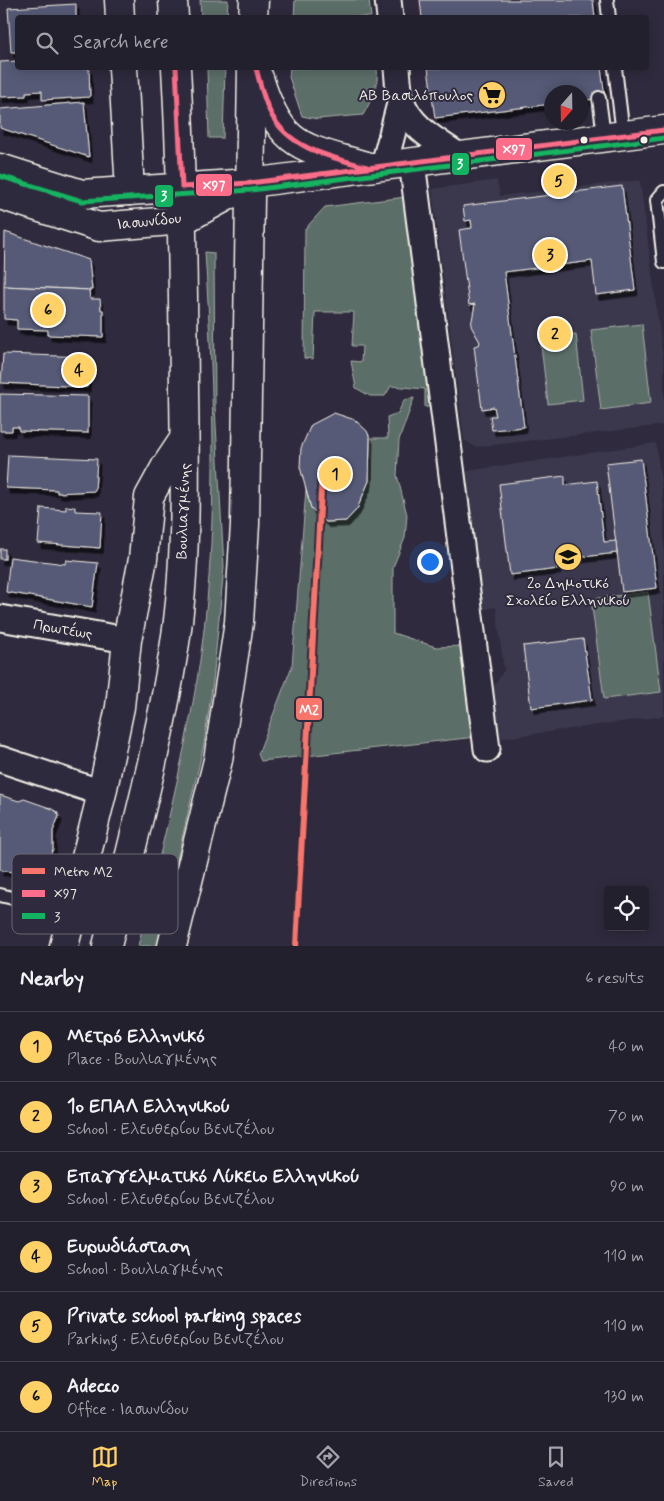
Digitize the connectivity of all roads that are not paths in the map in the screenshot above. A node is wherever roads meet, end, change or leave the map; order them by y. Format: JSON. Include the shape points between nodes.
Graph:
{"nodes":[{"id":1,"x":119,"y":0,"type":"edge"},
{"id":2,"x":173,"y":0,"type":"edge"},
{"id":3,"x":254,"y":0,"type":"edge"},
{"id":4,"x":388,"y":0,"type":"edge"},
{"id":5,"x":607,"y":0,"type":"edge"},
{"id":6,"x":120,"y":15,"type":"edge"},
{"id":7,"x":174,"y":15,"type":"edge"},
{"id":8,"x":253,"y":15,"type":"edge"},
{"id":9,"x":390,"y":15,"type":"edge"},
{"id":10,"x":609,"y":15,"type":"edge"},
{"id":11,"x":122,"y":70,"type":"edge"},
{"id":12,"x":176,"y":70,"type":"edge"},
{"id":13,"x":254,"y":70,"type":"edge"},
{"id":14,"x":255,"y":70,"type":"edge"},
{"id":15,"x":397,"y":70,"type":"edge"},
{"id":16,"x":615,"y":70,"type":"edge"},
{"id":17,"x":599,"y":98,"type":"dead end"},
{"id":18,"x":401,"y":100,"type":"junction"},
{"id":19,"x":664,"y":130,"type":"edge"},
{"id":20,"x":614,"y":135,"type":"junction"},
{"id":21,"x":460,"y":156,"type":"junction"},
{"id":22,"x":412,"y":162,"type":"junction"},
{"id":23,"x":377,"y":166,"type":"junction"},
{"id":24,"x":0,"y":168,"type":"edge"},
{"id":25,"x":250,"y":183,"type":"junction"},
{"id":26,"x":182,"y":188,"type":"junction"},
{"id":27,"x":130,"y":191,"type":"junction"},
{"id":28,"x":664,"y":192,"type":"edge"},
{"id":29,"x":0,"y":196,"type":"edge"},
{"id":30,"x":183,"y":220,"type":"junction"},
{"id":31,"x":664,"y":262,"type":"edge"},
{"id":32,"x":184,"y":439,"type":"junction"},
{"id":33,"x":0,"y":618,"type":"edge"},
{"id":34,"x":126,"y":640,"type":"junction"},
{"id":35,"x":487,"y":749,"type":"dead end"},
{"id":36,"x":0,"y":760,"type":"edge"},
{"id":37,"x":102,"y":793,"type":"junction"},
{"id":38,"x":87,"y":854,"type":"edge"},
{"id":39,"x":130,"y":854,"type":"edge"},
{"id":40,"x":178,"y":922,"type":"edge"}],
"edges":[{"from":1,"to":6,"type":"main road"},
{"from":2,"to":7,"type":"main road"},
{"from":3,"to":8,"type":"main road"},
{"from":4,"to":9,"type":"street"},
{"from":5,"to":10,"type":"lane"},
{"from":11,"to":27,"type":"main road"},
{"from":12,"to":26,"type":"main road","name":"Βουλιαγμένης"},
{"from":13,"to":25,"type":"main road"},
{"from":14,"to":23,"type":"main road","via":[[269,109],[283,132],[311,150]]},
{"from":15,"to":18,"type":"street"},
{"from":16,"to":20,"type":"lane"},
{"from":17,"to":20,"type":"lane"},
{"from":18,"to":21,"type":"street","via":[[420,128]]},
{"from":18,"to":23,"type":"street"},
{"from":19,"to":20,"type":"main road"},
{"from":20,"to":21,"type":"main road"},
{"from":21,"to":22,"type":"main road"},
{"from":22,"to":23,"type":"main road"},
{"from":22,"to":35,"type":"street"},
{"from":23,"to":25,"type":"main road"},
{"from":24,"to":27,"type":"main road","name":"Ιασωνίδου","via":[[82,194]]},
{"from":25,"to":26,"type":"main road","name":"Ιασωνίδου"},
{"from":25,"to":30,"type":"main road","name":"Ιασωνίδου"},
{"from":25,"to":40,"type":"main road","via":[[245,524],[239,622],[218,760]]},
{"from":26,"to":27,"type":"main road","name":"Ιασωνίδου"},
{"from":26,"to":30,"type":"main road","name":"Βουλιαγμένης"},
{"from":28,"to":31,"type":"lane","via":[[657,200]]},
{"from":29,"to":30,"type":"main road","name":"Ιασωνίδου","via":[[98,227]]},
{"from":30,"to":32,"type":"main road","name":"Βουλιαγμένης"},
{"from":32,"to":34,"type":"main road","via":[[149,497],[142,559]]},
{"from":32,"to":39,"type":"main road","name":"Βουλιαγμένης","via":[[177,626],[167,692]]},
{"from":33,"to":34,"type":"street","name":"Πρωτέως"},
{"from":34,"to":37,"type":"main road","via":[[120,707]]},
{"from":36,"to":37,"type":"street"},
{"from":37,"to":38,"type":"main road"}]}
